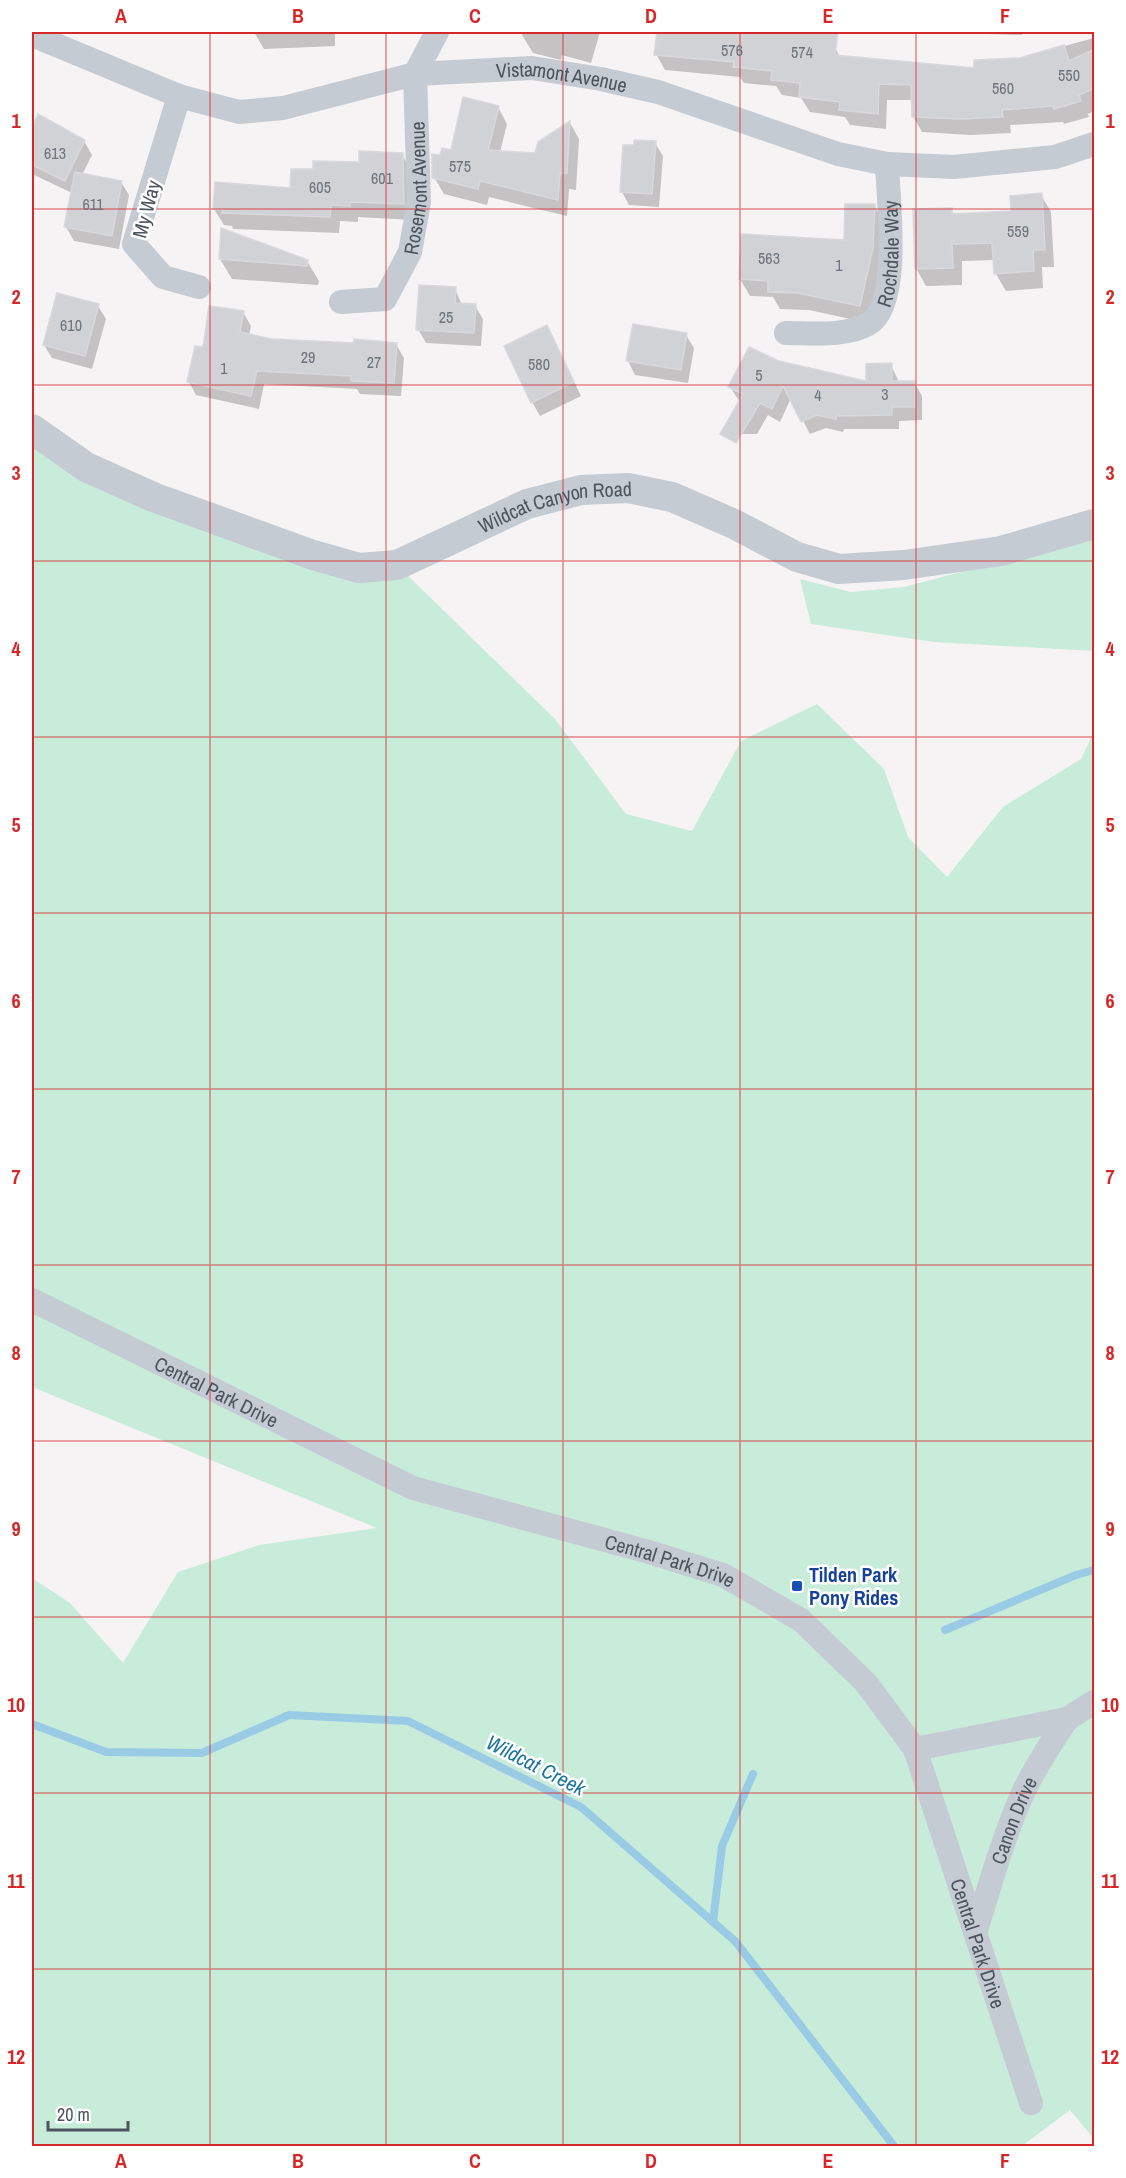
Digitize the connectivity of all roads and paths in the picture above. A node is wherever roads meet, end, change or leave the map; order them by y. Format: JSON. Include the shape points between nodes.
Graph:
{"nodes":[{"id":1,"x":437,"y":32,"type":"edge"},
{"id":2,"x":32,"y":35,"type":"edge"},
{"id":3,"x":415,"y":74,"type":"junction"},
{"id":4,"x":179,"y":96,"type":"junction"},
{"id":5,"x":1095,"y":144,"type":"edge"},
{"id":6,"x":887,"y":164,"type":"junction"},
{"id":7,"x":199,"y":287,"type":"dead end"},
{"id":8,"x":341,"y":302,"type":"dead end"},
{"id":9,"x":786,"y":333,"type":"dead end"},
{"id":10,"x":32,"y":429,"type":"edge"},
{"id":11,"x":1095,"y":525,"type":"edge"},
{"id":12,"x":32,"y":1300,"type":"edge"},
{"id":13,"x":1095,"y":1702,"type":"edge"},
{"id":14,"x":1067,"y":1719,"type":"junction"},
{"id":15,"x":915,"y":1749,"type":"junction"},
{"id":16,"x":976,"y":1930,"type":"junction"},
{"id":17,"x":1031,"y":2103,"type":"dead end"}],
"edges":[{"from":1,"to":3,"type":"street","name":"Rosemont Avenue"},
{"from":2,"to":4,"type":"street","name":"Vistamont Avenue"},
{"from":3,"to":4,"type":"street","name":"Vistamont Avenue","via":[[272,109],[239,112]]},
{"from":3,"to":6,"type":"street","name":"Vistamont Avenue","via":[[531,68],[601,79],[658,92],[838,154]]},
{"from":3,"to":8,"type":"street","name":"Rosemont Avenue","via":[[419,202],[410,252],[385,299]]},
{"from":4,"to":7,"type":"street","name":"My Way","via":[[134,244],[163,277]]},
{"from":5,"to":6,"type":"street","name":"Vistamont Avenue","via":[[1055,157],[954,167]]},
{"from":6,"to":9,"type":"street","name":"Rochdale Way","via":[[891,254],[882,310],[869,324],[837,333]]},
{"from":10,"to":11,"type":"street","name":"Wildcat Canyon Road","via":[[86,467],[153,497],[358,568],[397,565],[527,504],[581,490],[628,488],[672,497],[797,557],[839,569],[904,565],[1001,551]]},
{"from":12,"to":15,"type":"street","name":"Central Park Drive","via":[[413,1488],[723,1575],[801,1620],[866,1683]]},
{"from":13,"to":14,"type":"street","name":"Canon Drive"},
{"from":14,"to":15,"type":"street","name":"Canon Drive"},
{"from":14,"to":16,"type":"street","name":"Canon Drive","via":[[1022,1795]]},
{"from":15,"to":16,"type":"street","name":"Central Park Drive"},
{"from":16,"to":17,"type":"street","name":"Central Park Drive"}]}
